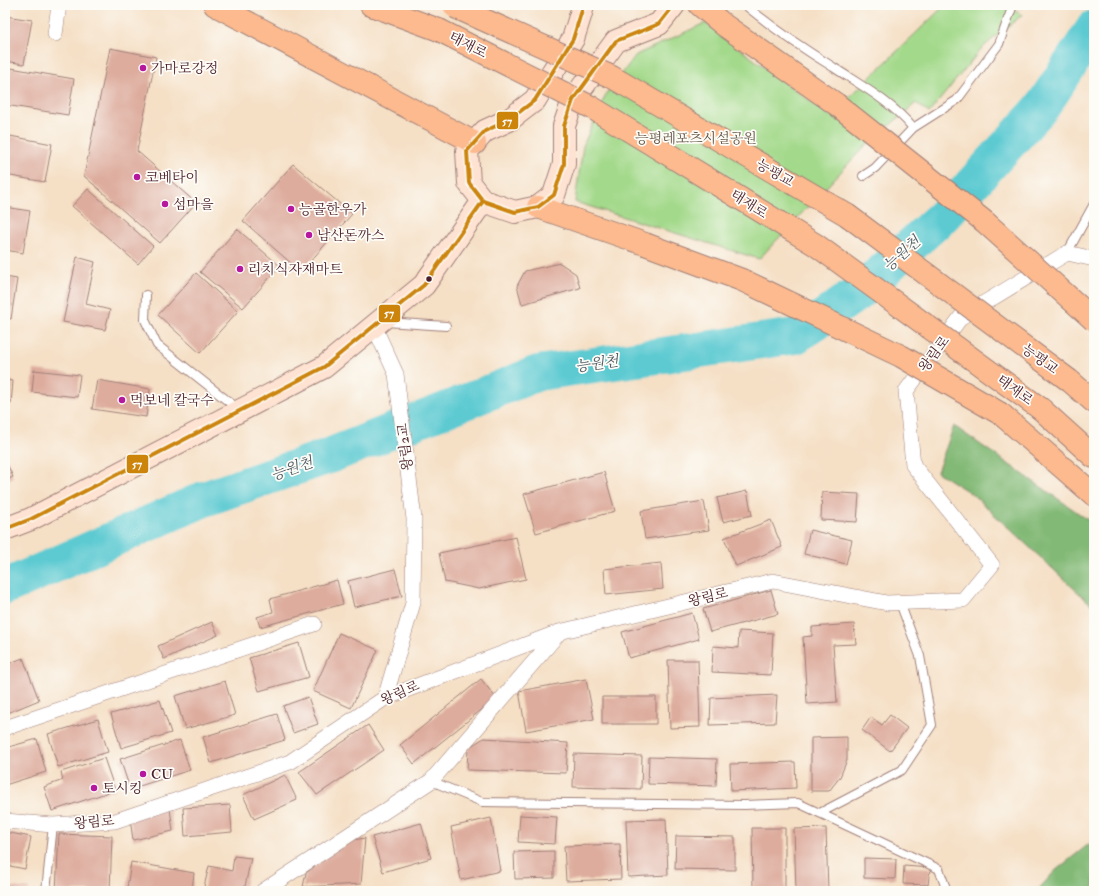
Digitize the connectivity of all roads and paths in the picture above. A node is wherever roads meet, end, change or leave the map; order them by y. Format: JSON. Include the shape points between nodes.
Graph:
{"nodes":[{"id":1,"x":59,"y":5,"type":"edge"},
{"id":2,"x":215,"y":5,"type":"edge"},
{"id":3,"x":371,"y":5,"type":"edge"},
{"id":4,"x":582,"y":5,"type":"edge"},
{"id":5,"x":674,"y":5,"type":"edge"},
{"id":6,"x":700,"y":5,"type":"edge"},
{"id":7,"x":745,"y":5,"type":"edge"},
{"id":8,"x":1013,"y":5,"type":"edge"},
{"id":9,"x":452,"y":6,"type":"edge"},
{"id":10,"x":55,"y":34,"type":"dead end"},
{"id":11,"x":913,"y":128,"type":"junction"},
{"id":12,"x":475,"y":142,"type":"junction"},
{"id":13,"x":863,"y":176,"type":"dead end"},
{"id":14,"x":483,"y":201,"type":"junction"},
{"id":15,"x":1094,"y":204,"type":"edge"},
{"id":16,"x":538,"y":207,"type":"junction"},
{"id":17,"x":1067,"y":253,"type":"junction"},
{"id":18,"x":1094,"y":259,"type":"edge"},
{"id":19,"x":146,"y":295,"type":"dead end"},
{"id":20,"x":1094,"y":320,"type":"edge"},
{"id":21,"x":377,"y":323,"type":"junction"},
{"id":22,"x":446,"y":326,"type":"dead end"},
{"id":23,"x":1094,"y":402,"type":"edge"},
{"id":24,"x":240,"y":410,"type":"junction"},
{"id":25,"x":1094,"y":457,"type":"edge"},
{"id":26,"x":1094,"y":495,"type":"edge"},
{"id":27,"x":5,"y":529,"type":"edge"},
{"id":28,"x":900,"y":603,"type":"junction"},
{"id":29,"x":314,"y":624,"type":"dead end"},
{"id":30,"x":559,"y":632,"type":"junction"},
{"id":31,"x":385,"y":698,"type":"junction"},
{"id":32,"x":5,"y":728,"type":"edge"},
{"id":33,"x":431,"y":781,"type":"junction"},
{"id":34,"x":820,"y":813,"type":"junction"},
{"id":35,"x":5,"y":821,"type":"edge"},
{"id":36,"x":53,"y":825,"type":"junction"},
{"id":37,"x":46,"y":891,"type":"edge"},
{"id":38,"x":263,"y":891,"type":"edge"},
{"id":39,"x":947,"y":891,"type":"edge"}],
"edges":[{"from":1,"to":10,"type":"street"},
{"from":2,"to":12,"type":"highway"},
{"from":3,"to":25,"type":"highway","name":"태재로","bridge":true,"via":[[439,30],[591,107],[816,245],[1041,409]]},
{"from":4,"to":12,"type":"main road","via":[[573,39],[534,100],[509,120],[485,131]]},
{"from":5,"to":16,"type":"main road","via":[[658,24],[616,41],[573,100],[564,126],[564,164],[554,195]]},
{"from":6,"to":20,"type":"highway","bridge":true,"via":[[724,25],[836,104],[985,222]]},
{"from":7,"to":11,"type":"lane","via":[[794,42],[882,99],[904,116]]},
{"from":8,"to":11,"type":"lane","via":[[999,44],[957,100]]},
{"from":9,"to":23,"type":"highway","name":"능평교","bridge":true,"via":[[612,77],[847,215],[1070,380]]},
{"from":11,"to":13,"type":"lane","via":[[875,168]]},
{"from":12,"to":14,"type":"main road","via":[[467,151],[469,183]]},
{"from":14,"to":16,"type":"main road","via":[[515,212]]},
{"from":14,"to":21,"type":"main road","via":[[424,285]]},
{"from":15,"to":17,"type":"lane"},
{"from":16,"to":26,"type":"highway","bridge":true,"via":[[742,280],[901,356],[1001,414]]},
{"from":17,"to":18,"type":"street"},
{"from":17,"to":28,"type":"street","name":"왕림로","via":[[961,317],[906,391],[913,465],[992,565],[962,600]]},
{"from":19,"to":24,"type":"lane","via":[[145,320],[157,345]]},
{"from":21,"to":22,"type":"lane"},
{"from":21,"to":24,"type":"main road","via":[[324,367]]},
{"from":21,"to":31,"type":"street","name":"왕림2교","via":[[396,374],[414,519],[413,603]]},
{"from":24,"to":27,"type":"main road","via":[[31,519]]},
{"from":28,"to":30,"type":"street","name":"왕림로","via":[[887,603],[773,581]]},
{"from":28,"to":34,"type":"lane","via":[[920,656],[932,726],[902,770]]},
{"from":29,"to":32,"type":"street"},
{"from":30,"to":31,"type":"street","name":"왕림로"},
{"from":30,"to":33,"type":"street"},
{"from":31,"to":36,"type":"street","name":"왕림로","via":[[290,762],[115,821]]},
{"from":33,"to":34,"type":"lane","via":[[482,802],[745,805],[798,803]]},
{"from":33,"to":38,"type":"street"},
{"from":34,"to":39,"type":"lane","via":[[939,869]]},
{"from":35,"to":36,"type":"street","name":"왕림로"},
{"from":36,"to":37,"type":"lane"}]}
